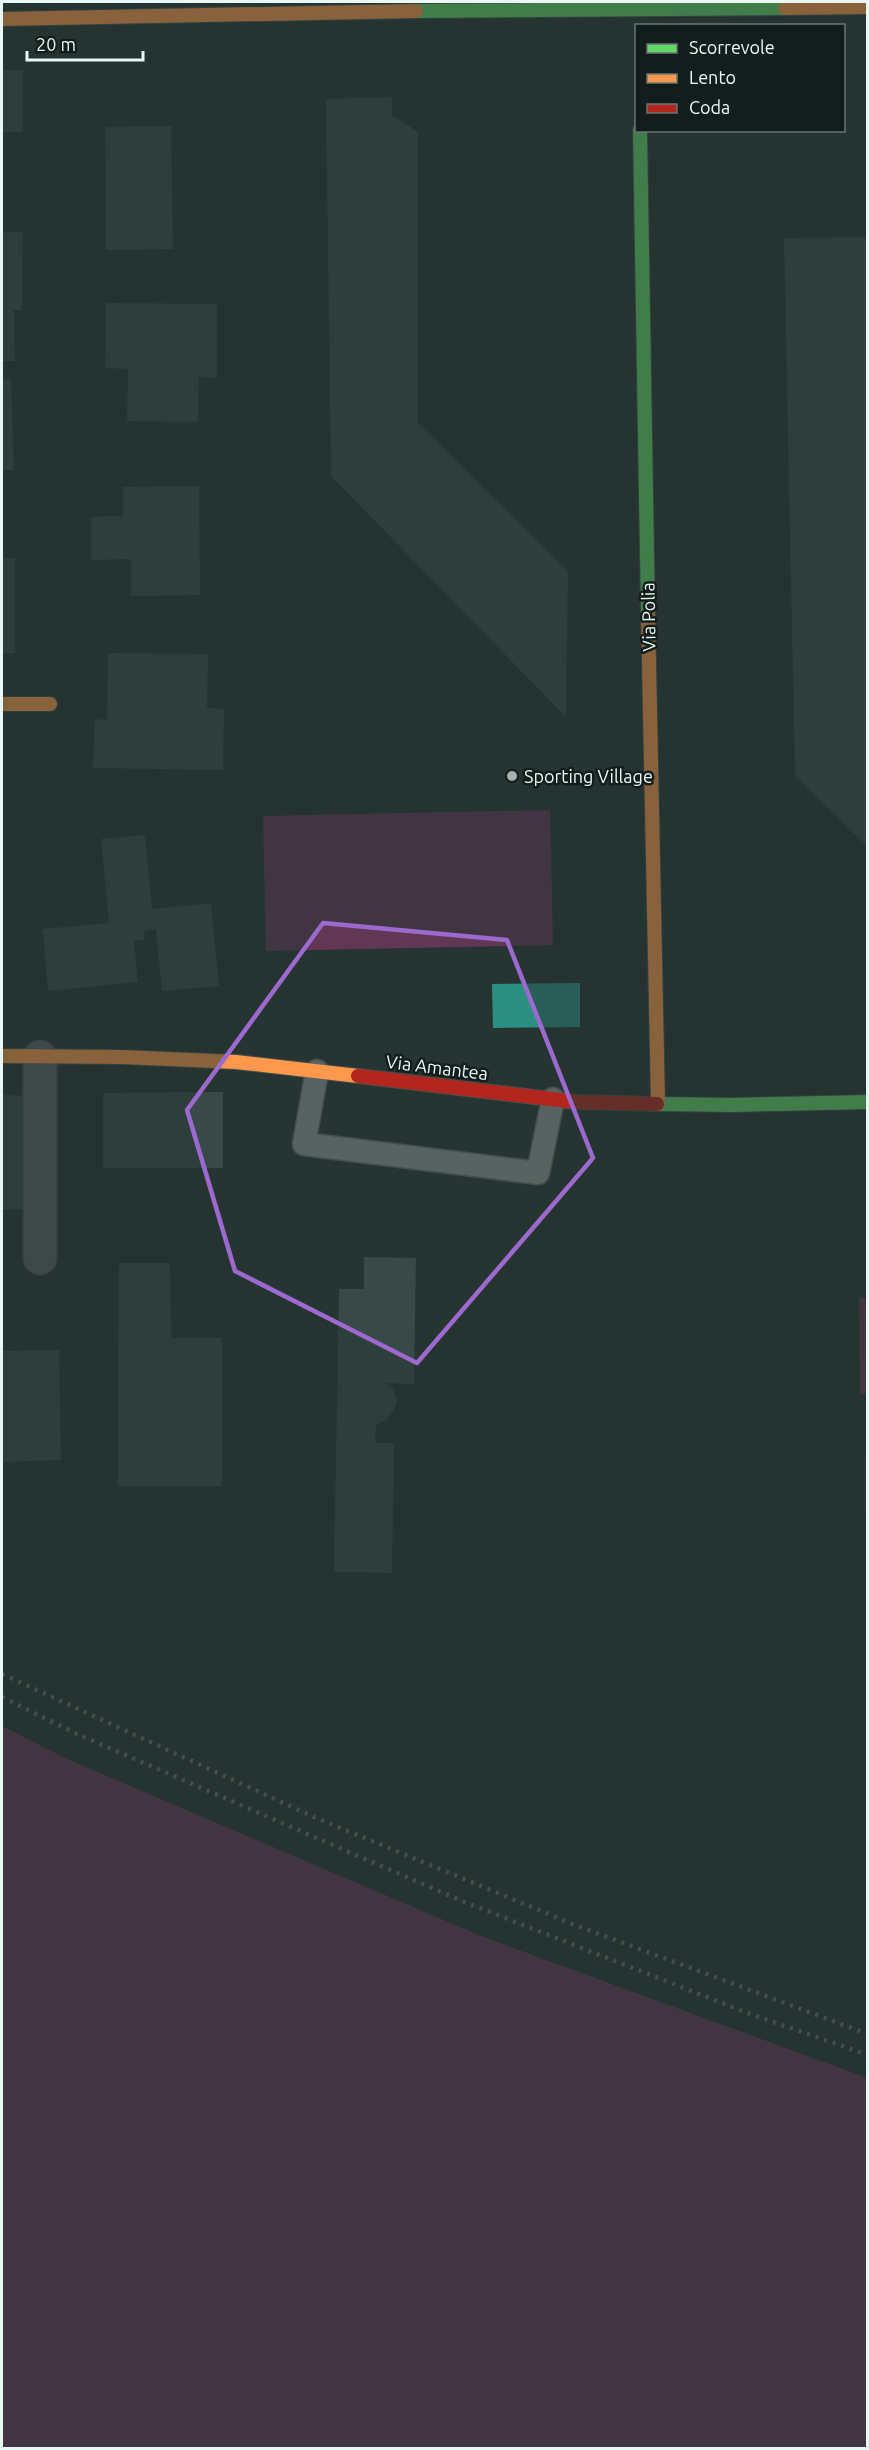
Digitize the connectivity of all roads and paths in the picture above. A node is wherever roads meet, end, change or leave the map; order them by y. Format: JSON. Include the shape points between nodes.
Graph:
{"nodes":[{"id":1,"x":867,"y":7,"type":"edge"},
{"id":2,"x":273,"y":8,"type":"edge"},
{"id":3,"x":639,"y":17,"type":"edge"},
{"id":4,"x":2,"y":19,"type":"edge"},
{"id":5,"x":640,"y":132,"type":"edge"},
{"id":6,"x":2,"y":704,"type":"edge"},
{"id":7,"x":50,"y":704,"type":"dead end"},
{"id":8,"x":2,"y":1056,"type":"edge"},
{"id":9,"x":40,"y":1057,"type":"junction"},
{"id":10,"x":317,"y":1071,"type":"junction"},
{"id":11,"x":552,"y":1099,"type":"junction"},
{"id":12,"x":867,"y":1102,"type":"edge"},
{"id":13,"x":658,"y":1104,"type":"junction"},
{"id":14,"x":40,"y":1258,"type":"dead end"}],
"edges":[{"from":1,"to":3,"type":"street"},
{"from":2,"to":3,"type":"street"},
{"from":2,"to":4,"type":"street"},
{"from":5,"to":13,"type":"street","name":"Via Polia"},
{"from":6,"to":7,"type":"street"},
{"from":8,"to":9,"type":"street","name":"Via Amantea"},
{"from":9,"to":10,"type":"street","name":"Via Amantea","via":[[203,1060]]},
{"from":9,"to":14,"type":"street"},
{"from":10,"to":11,"type":"street","name":"Via Amantea"},
{"from":10,"to":11,"type":"lane","via":[[304,1144],[538,1173]]},
{"from":11,"to":13,"type":"street","name":"Via Amantea"},
{"from":12,"to":13,"type":"street","name":"Via Amantea"}]}
